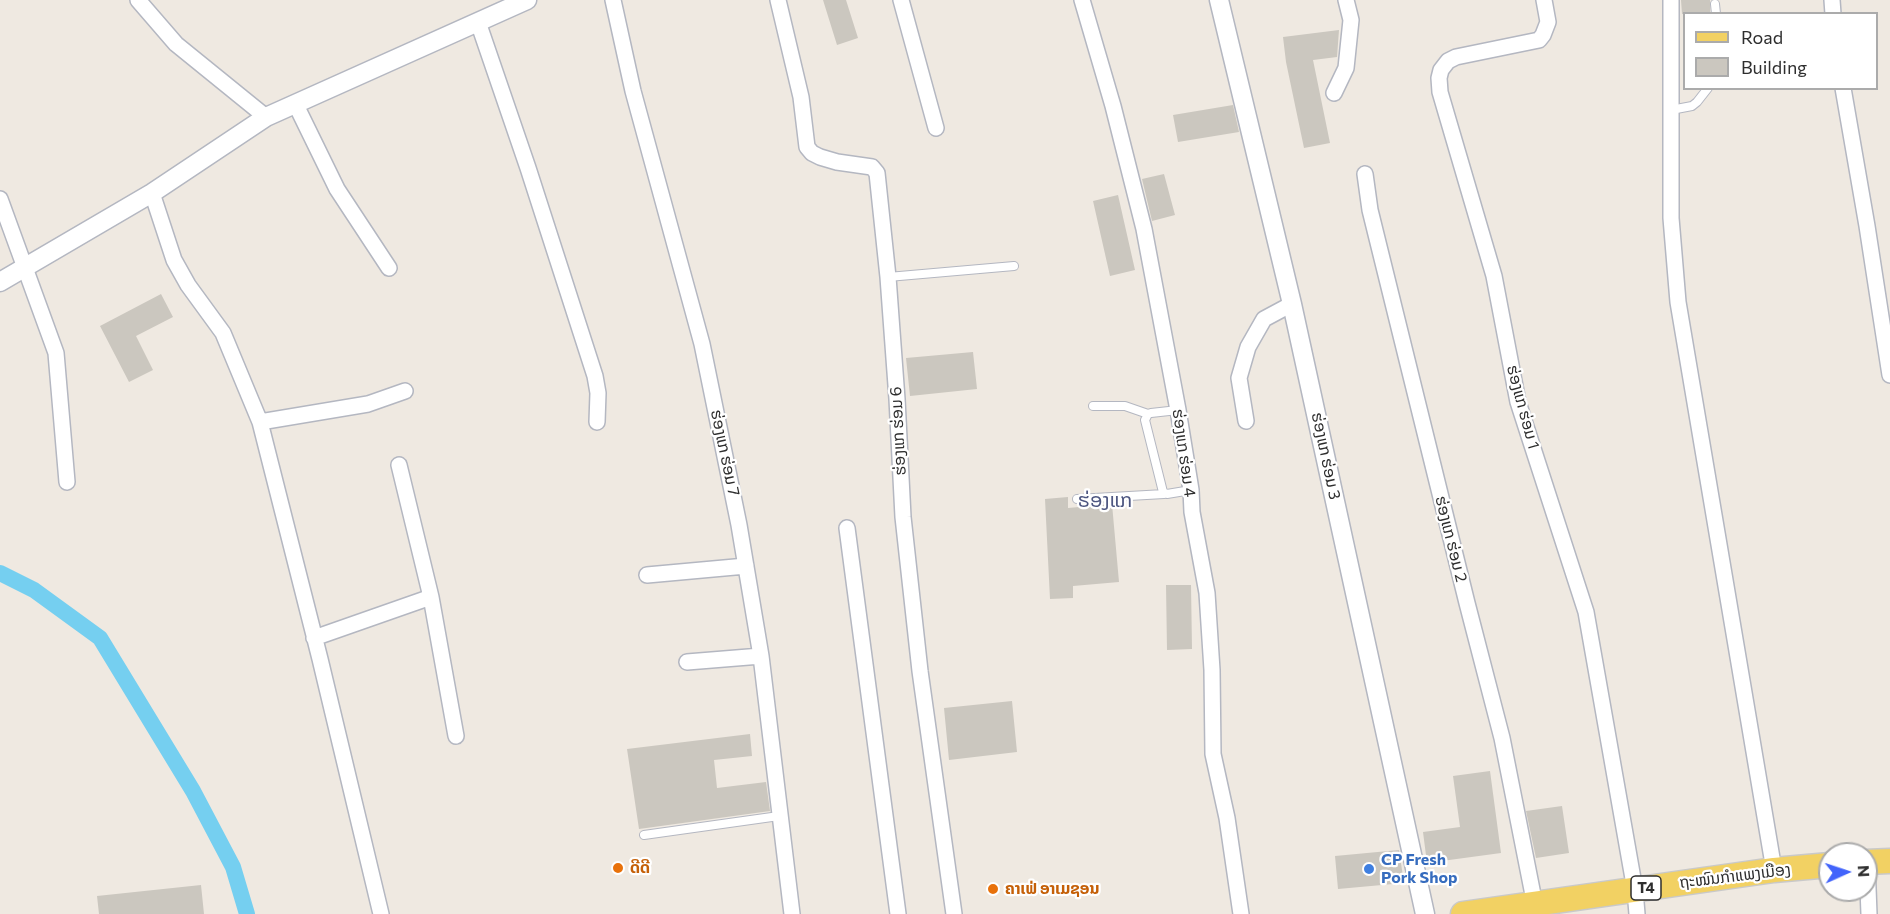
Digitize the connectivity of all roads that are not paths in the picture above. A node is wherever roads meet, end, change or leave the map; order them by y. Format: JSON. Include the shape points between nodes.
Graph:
{"nodes":[{"id":1,"x":138,"y":0,"type":"edge"},
{"id":2,"x":527,"y":0,"type":"edge"},
{"id":3,"x":614,"y":0,"type":"edge"},
{"id":4,"x":778,"y":0,"type":"edge"},
{"id":5,"x":901,"y":0,"type":"edge"},
{"id":6,"x":1082,"y":0,"type":"edge"},
{"id":7,"x":1219,"y":0,"type":"edge"},
{"id":8,"x":1346,"y":0,"type":"edge"},
{"id":9,"x":1544,"y":0,"type":"edge"},
{"id":10,"x":1671,"y":0,"type":"edge"},
{"id":11,"x":1715,"y":4,"type":"dead end"},
{"id":12,"x":1716,"y":12,"type":"edge"},
{"id":13,"x":478,"y":22,"type":"junction"},
{"id":14,"x":1706,"y":90,"type":"edge"},
{"id":15,"x":1843,"y":90,"type":"edge"},
{"id":16,"x":1334,"y":93,"type":"dead end"},
{"id":17,"x":295,"y":103,"type":"junction"},
{"id":18,"x":1671,"y":110,"type":"junction"},
{"id":19,"x":266,"y":117,"type":"junction"},
{"id":20,"x":936,"y":128,"type":"dead end"},
{"id":21,"x":1365,"y":174,"type":"dead end"},
{"id":22,"x":152,"y":193,"type":"junction"},
{"id":23,"x":0,"y":199,"type":"edge"},
{"id":24,"x":1014,"y":266,"type":"dead end"},
{"id":25,"x":25,"y":267,"type":"junction"},
{"id":26,"x":388,"y":268,"type":"dead end"},
{"id":27,"x":888,"y":277,"type":"junction"},
{"id":28,"x":0,"y":282,"type":"edge"},
{"id":29,"x":1292,"y":304,"type":"junction"},
{"id":30,"x":1890,"y":375,"type":"edge"},
{"id":31,"x":405,"y":391,"type":"dead end"},
{"id":32,"x":1093,"y":406,"type":"dead end"},
{"id":33,"x":1178,"y":410,"type":"junction"},
{"id":34,"x":1148,"y":414,"type":"junction"},
{"id":35,"x":1246,"y":420,"type":"dead end"},
{"id":36,"x":261,"y":422,"type":"junction"},
{"id":37,"x":597,"y":422,"type":"dead end"},
{"id":38,"x":399,"y":465,"type":"dead end"},
{"id":39,"x":67,"y":482,"type":"dead end"},
{"id":40,"x":1191,"y":490,"type":"junction"},
{"id":41,"x":1164,"y":494,"type":"junction"},
{"id":42,"x":1077,"y":499,"type":"dead end"},
{"id":43,"x":847,"y":528,"type":"dead end"},
{"id":44,"x":746,"y":566,"type":"junction"},
{"id":45,"x":647,"y":575,"type":"dead end"},
{"id":46,"x":430,"y":597,"type":"junction"},
{"id":47,"x":314,"y":638,"type":"junction"},
{"id":48,"x":761,"y":656,"type":"junction"},
{"id":49,"x":687,"y":662,"type":"dead end"},
{"id":50,"x":456,"y":736,"type":"dead end"},
{"id":51,"x":779,"y":816,"type":"junction"},
{"id":52,"x":644,"y":836,"type":"dead end"},
{"id":53,"x":1818,"y":866,"type":"edge"},
{"id":54,"x":1774,"y":870,"type":"junction"},
{"id":55,"x":1635,"y":890,"type":"junction"},
{"id":56,"x":1544,"y":907,"type":"edge"},
{"id":57,"x":381,"y":914,"type":"edge"},
{"id":58,"x":792,"y":914,"type":"edge"},
{"id":59,"x":898,"y":914,"type":"edge"},
{"id":60,"x":954,"y":914,"type":"edge"},
{"id":61,"x":1241,"y":914,"type":"edge"},
{"id":62,"x":1425,"y":914,"type":"edge"},
{"id":63,"x":1463,"y":914,"type":"edge"},
{"id":64,"x":1637,"y":914,"type":"edge"}],
"edges":[{"from":1,"to":19,"type":"street","via":[[176,44]]},
{"from":2,"to":13,"type":"street"},
{"from":3,"to":44,"type":"street","name":"ຮ່ອງແກ ຮ່ອມ 7","via":[[633,91],[702,344]]},
{"from":4,"to":27,"type":"street","name":"ຮ່ອງແກ ຮ່ອມ 6","via":[[801,97],[807,147],[820,157],[872,167],[877,173]]},
{"from":5,"to":20,"type":"street"},
{"from":6,"to":33,"type":"street","name":"ຮ່ອງແກ ຮ່ອມ 4","via":[[1144,229]]},
{"from":7,"to":29,"type":"street","name":"ຮ່ອງແກ ຮ່ອມ 3"},
{"from":8,"to":16,"type":"street","via":[[1351,20],[1346,68]]},
{"from":9,"to":55,"type":"street","name":"ຮ່ອງແກ ຮ່ອມ 1","via":[[1548,22],[1539,40],[1448,61],[1441,70],[1440,92],[1494,276],[1518,402],[1586,612]]},
{"from":10,"to":18,"type":"street"},
{"from":11,"to":12,"type":"lane"},
{"from":13,"to":17,"type":"street"},
{"from":13,"to":37,"type":"street","via":[[596,376]]},
{"from":14,"to":18,"type":"lane","via":[[1692,105]]},
{"from":15,"to":30,"type":"street"},
{"from":17,"to":19,"type":"street"},
{"from":17,"to":26,"type":"street","via":[[337,189]]},
{"from":18,"to":54,"type":"street","via":[[1671,218],[1678,302]]},
{"from":19,"to":22,"type":"street"},
{"from":21,"to":56,"type":"street","name":"ຮ່ອງແກ ຮ່ອມ 2","via":[[1370,210]]},
{"from":22,"to":25,"type":"street"},
{"from":22,"to":36,"type":"street","via":[[174,260],[223,333]]},
{"from":23,"to":25,"type":"street"},
{"from":24,"to":27,"type":"lane"},
{"from":25,"to":28,"type":"street"},
{"from":25,"to":39,"type":"street","via":[[56,353]]},
{"from":27,"to":60,"type":"street","name":"ຮ່ອງແກ ຮ່ອມ 6","via":[[903,517]]},
{"from":29,"to":35,"type":"street","via":[[1264,318],[1248,347],[1239,378]]},
{"from":29,"to":62,"type":"street","name":"ຮ່ອງແກ ຮ່ອມ 3"},
{"from":31,"to":36,"type":"street","via":[[368,404]]},
{"from":32,"to":34,"type":"lane","via":[[1125,406]]},
{"from":33,"to":34,"type":"lane"},
{"from":33,"to":40,"type":"street","name":"ຮ່ອງແກ ຮ່ອມ 4"},
{"from":34,"to":41,"type":"lane","via":[[1146,420]]},
{"from":36,"to":47,"type":"street"},
{"from":38,"to":46,"type":"street"},
{"from":40,"to":41,"type":"lane"},
{"from":40,"to":61,"type":"street","name":"ຮ່ອງແກ ຮ່ອມ 4","via":[[1207,593],[1213,754]]},
{"from":41,"to":42,"type":"lane"},
{"from":43,"to":59,"type":"street"},
{"from":44,"to":45,"type":"street"},
{"from":44,"to":48,"type":"street","name":"ຮ່ອງແກ ຮ່ອມ 7"},
{"from":46,"to":47,"type":"street"},
{"from":46,"to":50,"type":"street"},
{"from":47,"to":57,"type":"street"},
{"from":48,"to":49,"type":"street"},
{"from":48,"to":51,"type":"street","name":"ຮ່ອງແກ ຮ່ອມ 7"},
{"from":51,"to":52,"type":"lane"},
{"from":51,"to":58,"type":"street","name":"ຮ່ອງແກ ຮ່ອມ 7"},
{"from":53,"to":54,"type":"main road","name":"ຖະໜົນກຳແພງເມືອງ","number":"T4"},
{"from":54,"to":55,"type":"main road","name":"ຖະໜົນກຳແພງເມືອງ","number":"T4"},
{"from":55,"to":56,"type":"main road","name":"ຖະໜົນກຳແພງເມືອງ","number":"T4"},
{"from":55,"to":64,"type":"street"},
{"from":56,"to":63,"type":"main road","name":"ຖະໜົນກຳແພງເມືອງ","number":"T4"}]}
